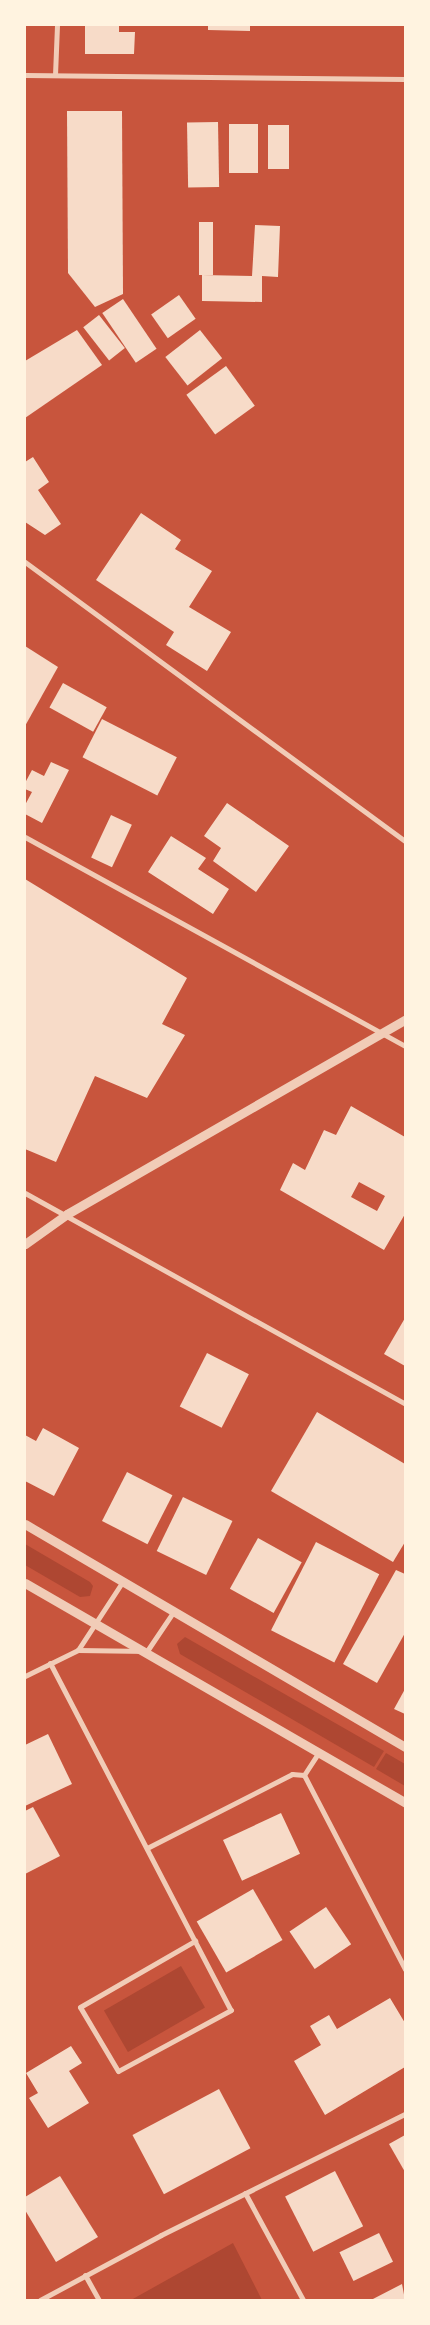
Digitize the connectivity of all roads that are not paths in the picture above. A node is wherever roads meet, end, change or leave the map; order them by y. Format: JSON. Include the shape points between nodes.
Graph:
{"nodes":[{"id":1,"x":57,"y":25,"type":"edge"},
{"id":2,"x":25,"y":75,"type":"edge"},
{"id":3,"x":56,"y":75,"type":"junction"},
{"id":4,"x":405,"y":78,"type":"edge"},
{"id":5,"x":25,"y":562,"type":"edge"},
{"id":6,"x":25,"y":837,"type":"edge"},
{"id":7,"x":405,"y":841,"type":"edge"},
{"id":8,"x":405,"y":1020,"type":"edge"},
{"id":9,"x":384,"y":1035,"type":"junction"},
{"id":10,"x":405,"y":1046,"type":"edge"},
{"id":11,"x":25,"y":1193,"type":"edge"},
{"id":12,"x":68,"y":1214,"type":"junction"},
{"id":13,"x":25,"y":1244,"type":"edge"},
{"id":14,"x":405,"y":1404,"type":"edge"},
{"id":15,"x":25,"y":1524,"type":"edge"},
{"id":16,"x":124,"y":1581,"type":"junction"},
{"id":17,"x":25,"y":1583,"type":"edge"},
{"id":18,"x":174,"y":1611,"type":"junction"},
{"id":19,"x":96,"y":1624,"type":"junction"},
{"id":20,"x":78,"y":1650,"type":"junction"},
{"id":21,"x":147,"y":1651,"type":"junction"},
{"id":22,"x":50,"y":1663,"type":"junction"},
{"id":23,"x":25,"y":1676,"type":"edge"},
{"id":24,"x":405,"y":1747,"type":"edge"},
{"id":25,"x":318,"y":1752,"type":"junction"},
{"id":26,"x":304,"y":1775,"type":"junction"},
{"id":27,"x":405,"y":1802,"type":"edge"},
{"id":28,"x":147,"y":1848,"type":"junction"},
{"id":29,"x":195,"y":1941,"type":"junction"},
{"id":30,"x":405,"y":1969,"type":"edge"},
{"id":31,"x":405,"y":2114,"type":"edge"},
{"id":32,"x":245,"y":2193,"type":"junction"},
{"id":33,"x":85,"y":2275,"type":"junction"},
{"id":34,"x":40,"y":2300,"type":"edge"},
{"id":35,"x":99,"y":2300,"type":"edge"},
{"id":36,"x":303,"y":2300,"type":"edge"}],
"edges":[{"from":1,"to":3,"type":"street"},
{"from":2,"to":3,"type":"street"},
{"from":3,"to":4,"type":"street"},
{"from":5,"to":7,"type":"street"},
{"from":6,"to":9,"type":"street"},
{"from":8,"to":9,"type":"street"},
{"from":9,"to":10,"type":"street"},
{"from":9,"to":12,"type":"street"},
{"from":11,"to":12,"type":"street"},
{"from":12,"to":13,"type":"street"},
{"from":12,"to":14,"type":"street"},
{"from":15,"to":16,"type":"street"},
{"from":16,"to":18,"type":"street"},
{"from":16,"to":19,"type":"street"},
{"from":17,"to":19,"type":"street"},
{"from":18,"to":21,"type":"street"},
{"from":18,"to":24,"type":"street"},
{"from":19,"to":20,"type":"street"},
{"from":19,"to":21,"type":"street"},
{"from":20,"to":21,"type":"street"},
{"from":20,"to":22,"type":"street"},
{"from":21,"to":25,"type":"street"},
{"from":22,"to":23,"type":"street"},
{"from":22,"to":28,"type":"street"},
{"from":25,"to":26,"type":"street"},
{"from":25,"to":27,"type":"street"},
{"from":26,"to":28,"type":"street","via":[[292,1774]]},
{"from":26,"to":30,"type":"street"},
{"from":28,"to":29,"type":"street"},
{"from":29,"to":29,"type":"street","via":[[231,2010],[118,2071],[80,2007]]},
{"from":31,"to":32,"type":"street"},
{"from":32,"to":33,"type":"street"},
{"from":32,"to":36,"type":"street"},
{"from":33,"to":34,"type":"street"},
{"from":33,"to":35,"type":"street"}]}
